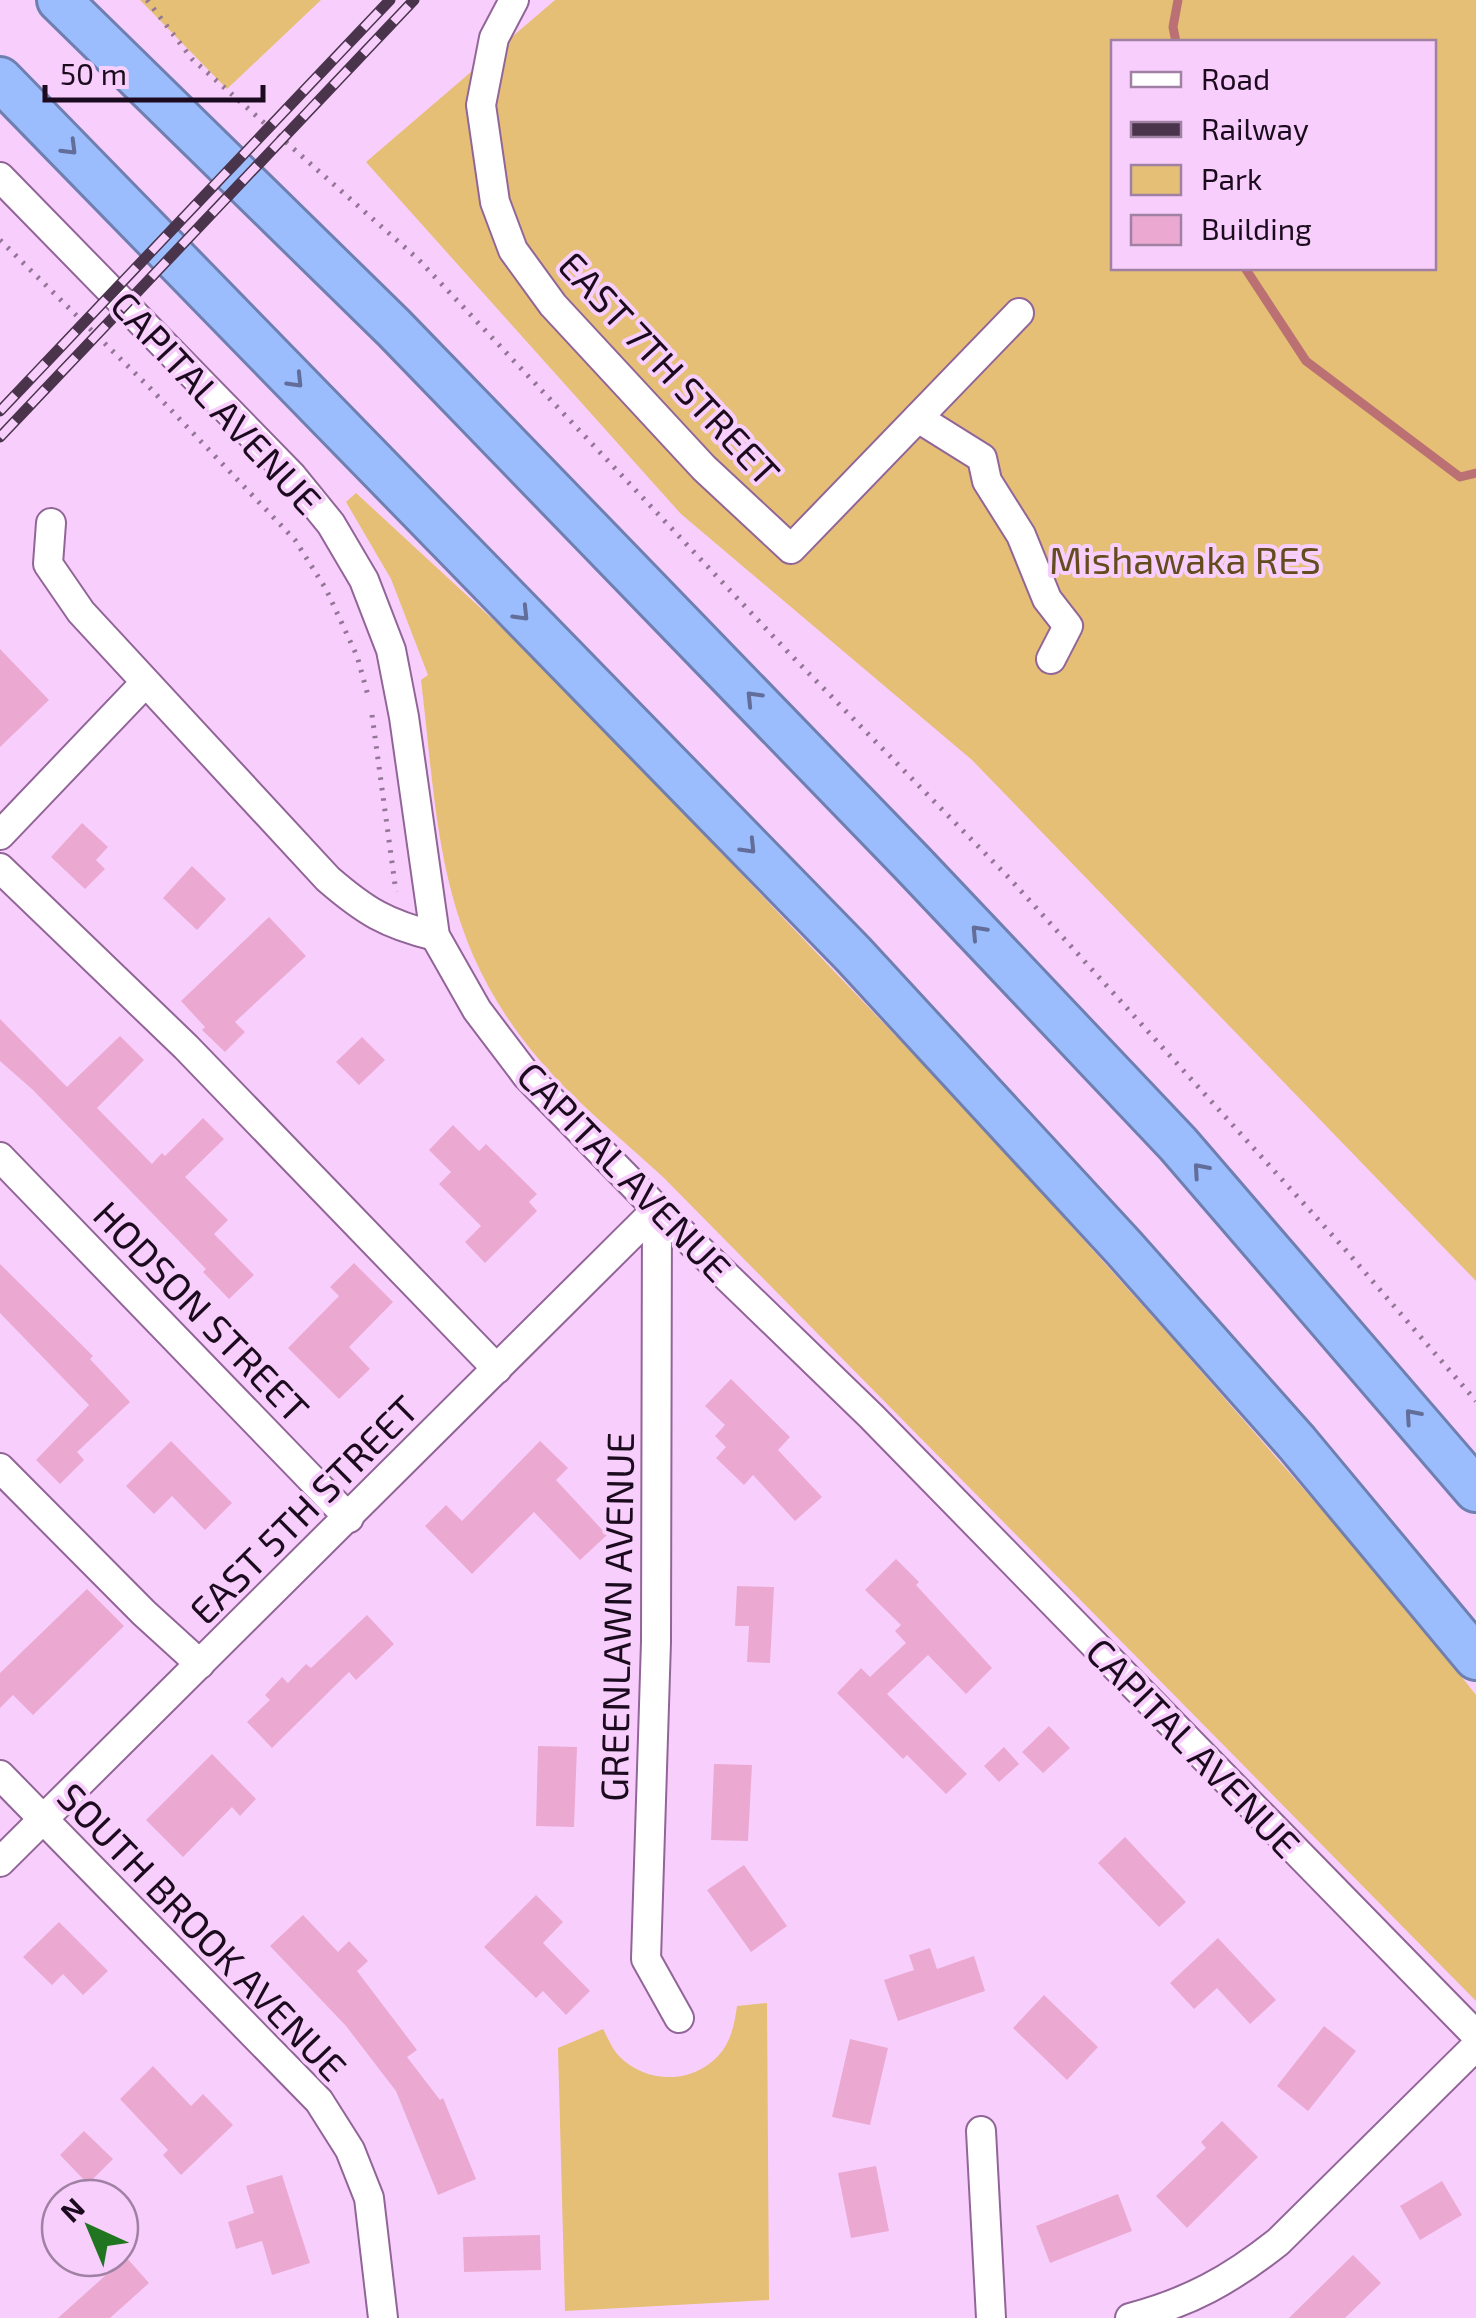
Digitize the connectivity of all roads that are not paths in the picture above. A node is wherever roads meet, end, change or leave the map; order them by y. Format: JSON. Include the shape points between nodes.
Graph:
{"nodes":[{"id":1,"x":59,"y":0,"type":"edge"},
{"id":2,"x":514,"y":0,"type":"edge"},
{"id":3,"x":0,"y":79,"type":"edge"},
{"id":4,"x":0,"y":177,"type":"edge"},
{"id":5,"x":1020,"y":312,"type":"dead end"},
{"id":6,"x":918,"y":418,"type":"junction"},
{"id":7,"x":51,"y":523,"type":"dead end"},
{"id":8,"x":1051,"y":659,"type":"dead end"},
{"id":9,"x":145,"y":682,"type":"junction"},
{"id":10,"x":0,"y":836,"type":"edge"},
{"id":11,"x":0,"y":868,"type":"edge"},
{"id":12,"x":435,"y":936,"type":"junction"},
{"id":13,"x":0,"y":1157,"type":"edge"},
{"id":14,"x":657,"y":1209,"type":"junction"},
{"id":15,"x":498,"y":1369,"type":"junction"},
{"id":16,"x":0,"y":1468,"type":"edge"},
{"id":17,"x":1476,"y":1490,"type":"edge"},
{"id":18,"x":349,"y":1518,"type":"junction"},
{"id":19,"x":1476,"y":1658,"type":"edge"},
{"id":20,"x":200,"y":1664,"type":"junction"},
{"id":21,"x":0,"y":1775,"type":"edge"},
{"id":22,"x":43,"y":1819,"type":"junction"},
{"id":23,"x":0,"y":1862,"type":"edge"},
{"id":24,"x":679,"y":2018,"type":"dead end"},
{"id":25,"x":1476,"y":2035,"type":"edge"},
{"id":26,"x":1476,"y":2046,"type":"edge"},
{"id":27,"x":982,"y":2131,"type":"dead end"},
{"id":28,"x":383,"y":2318,"type":"edge"},
{"id":29,"x":991,"y":2318,"type":"edge"},
{"id":30,"x":1130,"y":2318,"type":"edge"}],
"edges":[{"from":17,"to":1,"type":"highway","one_way":true,"via":[[1178,1144],[912,863],[394,328]]},
{"from":2,"to":6,"type":"street","name":"EAST 7TH STREET","via":[[494,38],[480,105],[495,202],[513,250],[553,305],[704,468],[791,549]]},
{"from":3,"to":19,"type":"highway","name":"CAPITAL AVENUE","one_way":true,"via":[[853,954],[1297,1443]]},
{"from":4,"to":12,"type":"street","name":"CAPITAL AVENUE","via":[[292,476],[356,566],[391,650]]},
{"from":5,"to":6,"type":"street"},
{"from":6,"to":8,"type":"street","via":[[982,458],[987,481],[1021,535],[1047,599],[1068,626]]},
{"from":7,"to":9,"type":"street","via":[[48,564]]},
{"from":9,"to":10,"type":"street"},
{"from":9,"to":12,"type":"street","via":[[328,879],[365,910]]},
{"from":11,"to":15,"type":"street","via":[[186,1046]]},
{"from":12,"to":14,"type":"street","name":"CAPITAL AVENUE","via":[[477,1010],[527,1076]]},
{"from":13,"to":18,"type":"street","name":"HODSON STREET"},
{"from":14,"to":15,"type":"street","name":"EAST 5TH STREET"},
{"from":14,"to":24,"type":"street","name":"GREENLAWN AVENUE","via":[[656,1642],[646,1960]]},
{"from":14,"to":25,"type":"street","name":"CAPITAL AVENUE","via":[[872,1416]]},
{"from":15,"to":18,"type":"street","name":"EAST 5TH STREET"},
{"from":16,"to":20,"type":"street"},
{"from":18,"to":20,"type":"street","name":"EAST 5TH STREET"},
{"from":20,"to":22,"type":"street","name":"EAST 5TH STREET"},
{"from":21,"to":22,"type":"street","name":"SOUTH BROOK AVENUE"},
{"from":22,"to":23,"type":"street","name":"EAST 5TH STREET"},
{"from":22,"to":28,"type":"street","name":"SOUTH BROOK AVENUE","via":[[319,2101],[350,2150],[369,2198]]},
{"from":26,"to":30,"type":"street","via":[[1244,2270],[1203,2294]]},
{"from":27,"to":29,"type":"street"}]}
